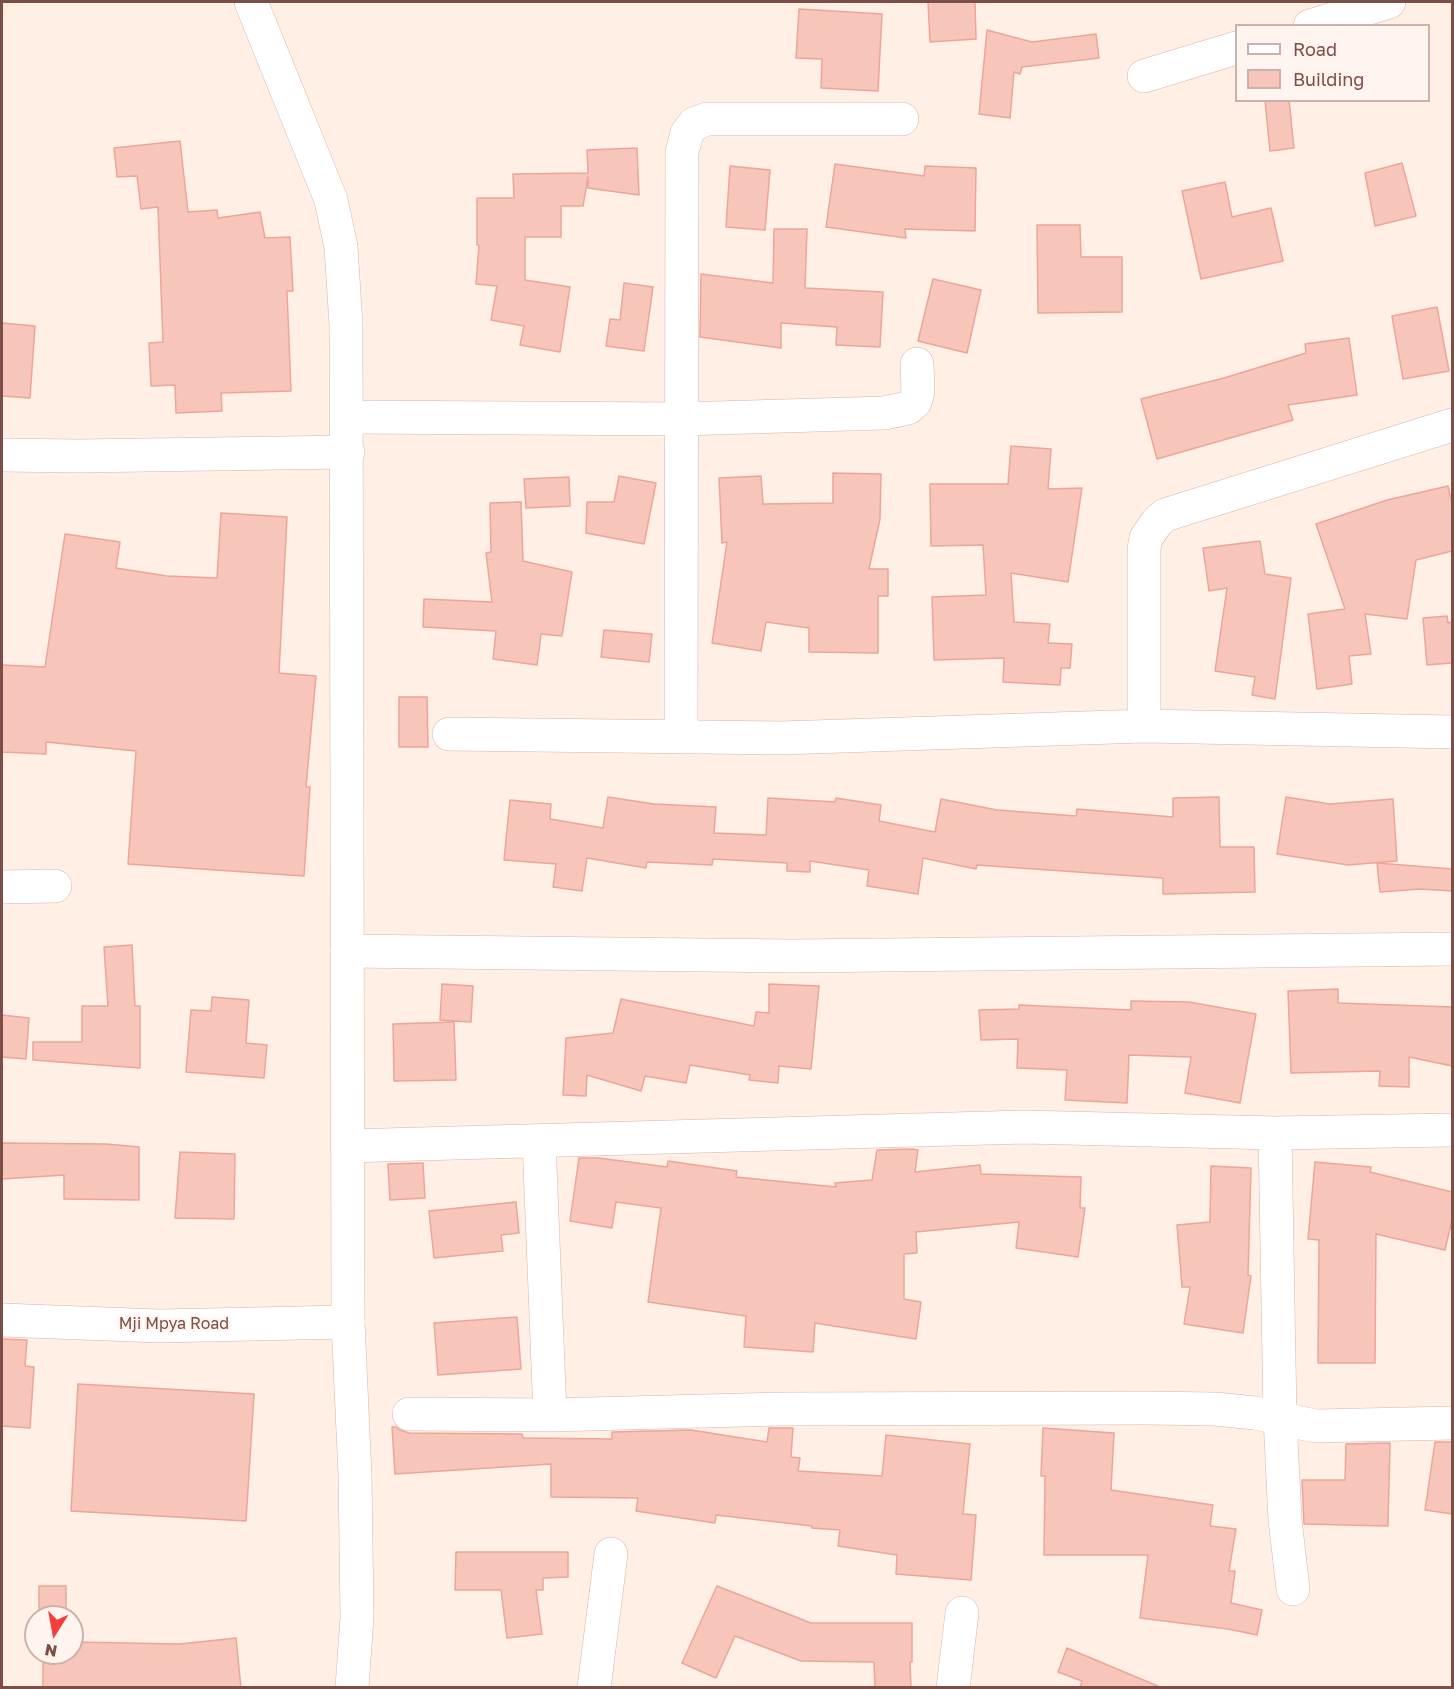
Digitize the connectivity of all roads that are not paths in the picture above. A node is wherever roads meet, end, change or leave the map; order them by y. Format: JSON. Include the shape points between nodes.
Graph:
{"nodes":[{"id":1,"x":251,"y":2,"type":"edge"},
{"id":2,"x":1389,"y":2,"type":"edge"},
{"id":3,"x":1317,"y":24,"type":"edge"},
{"id":4,"x":1235,"y":48,"type":"edge"},
{"id":5,"x":1144,"y":76,"type":"dead end"},
{"id":6,"x":902,"y":119,"type":"dead end"},
{"id":7,"x":917,"y":364,"type":"dead end"},
{"id":8,"x":348,"y":417,"type":"junction"},
{"id":9,"x":682,"y":419,"type":"junction"},
{"id":10,"x":1452,"y":425,"type":"edge"},
{"id":11,"x":348,"y":452,"type":"junction"},
{"id":12,"x":2,"y":455,"type":"edge"},
{"id":13,"x":1144,"y":726,"type":"junction"},
{"id":14,"x":1452,"y":732,"type":"edge"},
{"id":15,"x":448,"y":734,"type":"dead end"},
{"id":16,"x":681,"y":736,"type":"junction"},
{"id":17,"x":55,"y":886,"type":"dead end"},
{"id":18,"x":2,"y":887,"type":"edge"},
{"id":19,"x":1452,"y":950,"type":"edge"},
{"id":20,"x":347,"y":951,"type":"junction"},
{"id":21,"x":1452,"y":1130,"type":"edge"},
{"id":22,"x":1275,"y":1132,"type":"junction"},
{"id":23,"x":539,"y":1141,"type":"junction"},
{"id":24,"x":348,"y":1146,"type":"junction"},
{"id":25,"x":2,"y":1320,"type":"edge"},
{"id":26,"x":348,"y":1322,"type":"junction"},
{"id":27,"x":409,"y":1414,"type":"dead end"},
{"id":28,"x":550,"y":1415,"type":"junction"},
{"id":29,"x":1280,"y":1418,"type":"junction"},
{"id":30,"x":1452,"y":1423,"type":"edge"},
{"id":31,"x":611,"y":1554,"type":"dead end"},
{"id":32,"x":1293,"y":1589,"type":"dead end"},
{"id":33,"x":962,"y":1613,"type":"dead end"},
{"id":34,"x":352,"y":1688,"type":"edge"},
{"id":35,"x":594,"y":1688,"type":"edge"},
{"id":36,"x":953,"y":1688,"type":"edge"}],
"edges":[{"from":1,"to":8,"type":"street","via":[[331,200],[341,258]]},
{"from":2,"to":3,"type":"street"},
{"from":4,"to":5,"type":"street"},
{"from":6,"to":9,"type":"street","via":[[707,119],[694,124],[687,133],[682,152]]},
{"from":7,"to":9,"type":"street","via":[[915,402],[896,411]]},
{"from":8,"to":9,"type":"street"},
{"from":8,"to":11,"type":"street"},
{"from":9,"to":16,"type":"street"},
{"from":10,"to":13,"type":"street","via":[[1165,515],[1157,522],[1144,549]]},
{"from":11,"to":12,"type":"street"},
{"from":11,"to":20,"type":"street"},
{"from":13,"to":14,"type":"street"},
{"from":13,"to":16,"type":"street","via":[[782,738]]},
{"from":15,"to":16,"type":"street"},
{"from":17,"to":18,"type":"street"},
{"from":19,"to":20,"type":"street","via":[[792,956]]},
{"from":20,"to":24,"type":"street"},
{"from":21,"to":22,"type":"street"},
{"from":22,"to":23,"type":"street","via":[[1024,1127]]},
{"from":22,"to":29,"type":"street"},
{"from":23,"to":24,"type":"street"},
{"from":23,"to":28,"type":"street"},
{"from":24,"to":26,"type":"street"},
{"from":25,"to":26,"type":"street","name":"Mji Mpya Road","via":[[159,1326]]},
{"from":26,"to":34,"type":"street","via":[[357,1617]]},
{"from":27,"to":28,"type":"street"},
{"from":28,"to":29,"type":"street","via":[[1055,1408],[1215,1409]]},
{"from":29,"to":30,"type":"street","via":[[1315,1426]]},
{"from":29,"to":32,"type":"street"},
{"from":31,"to":35,"type":"street"},
{"from":33,"to":36,"type":"street"}]}
